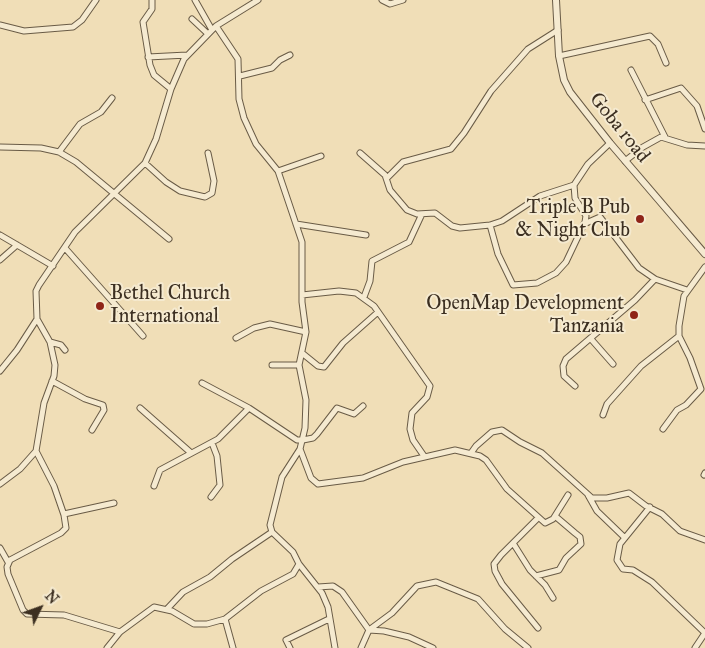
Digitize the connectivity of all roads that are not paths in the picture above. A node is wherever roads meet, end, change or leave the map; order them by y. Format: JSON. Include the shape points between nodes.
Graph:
{"nodes":[{"id":1,"x":96,"y":0,"type":"edge"},
{"id":2,"x":152,"y":0,"type":"edge"},
{"id":3,"x":195,"y":0,"type":"edge"},
{"id":4,"x":258,"y":0,"type":"edge"},
{"id":5,"x":382,"y":0,"type":"edge"},
{"id":6,"x":402,"y":0,"type":"edge"},
{"id":7,"x":556,"y":0,"type":"edge"},
{"id":8,"x":192,"y":20,"type":"dead end"},
{"id":9,"x":0,"y":24,"type":"edge"},
{"id":10,"x":212,"y":30,"type":"junction"},
{"id":11,"x":558,"y":30,"type":"junction"},
{"id":12,"x":187,"y":54,"type":"junction"},
{"id":13,"x":290,"y":54,"type":"dead end"},
{"id":14,"x":559,"y":56,"type":"junction"},
{"id":15,"x":148,"y":58,"type":"junction"},
{"id":16,"x":666,"y":63,"type":"dead end"},
{"id":17,"x":631,"y":70,"type":"dead end"},
{"id":18,"x":240,"y":76,"type":"junction"},
{"id":19,"x":171,"y":88,"type":"junction"},
{"id":20,"x":112,"y":98,"type":"dead end"},
{"id":21,"x":646,"y":100,"type":"junction"},
{"id":22,"x":705,"y":129,"type":"edge"},
{"id":23,"x":665,"y":137,"type":"junction"},
{"id":24,"x":610,"y":143,"type":"junction"},
{"id":25,"x":705,"y":146,"type":"edge"},
{"id":26,"x":0,"y":147,"type":"edge"},
{"id":27,"x":59,"y":152,"type":"junction"},
{"id":28,"x":208,"y":153,"type":"dead end"},
{"id":29,"x":360,"y":153,"type":"dead end"},
{"id":30,"x":321,"y":156,"type":"dead end"},
{"id":31,"x":625,"y":161,"type":"junction"},
{"id":32,"x":145,"y":163,"type":"junction"},
{"id":33,"x":278,"y":172,"type":"junction"},
{"id":34,"x":387,"y":178,"type":"junction"},
{"id":35,"x":574,"y":185,"type":"junction"},
{"id":36,"x":113,"y":194,"type":"junction"},
{"id":37,"x":422,"y":214,"type":"junction"},
{"id":38,"x":296,"y":224,"type":"junction"},
{"id":39,"x":584,"y":224,"type":"junction"},
{"id":40,"x":490,"y":226,"type":"junction"},
{"id":41,"x":0,"y":235,"type":"edge"},
{"id":42,"x":366,"y":235,"type":"dead end"},
{"id":43,"x":169,"y":239,"type":"dead end"},
{"id":44,"x":17,"y":245,"type":"junction"},
{"id":45,"x":65,"y":248,"type":"junction"},
{"id":46,"x":705,"y":254,"type":"edge"},
{"id":47,"x":0,"y":260,"type":"edge"},
{"id":48,"x":53,"y":266,"type":"junction"},
{"id":49,"x":705,"y":266,"type":"edge"},
{"id":50,"x":655,"y":279,"type":"junction"},
{"id":51,"x":687,"y":290,"type":"junction"},
{"id":52,"x":302,"y":295,"type":"junction"},
{"id":53,"x":364,"y":297,"type":"junction"},
{"id":54,"x":378,"y":312,"type":"junction"},
{"id":55,"x":37,"y":319,"type":"junction"},
{"id":56,"x":306,"y":332,"type":"junction"},
{"id":57,"x":144,"y":336,"type":"dead end"},
{"id":58,"x":679,"y":336,"type":"junction"},
{"id":59,"x":236,"y":338,"type":"dead end"},
{"id":60,"x":590,"y":339,"type":"junction"},
{"id":61,"x":50,"y":342,"type":"junction"},
{"id":62,"x":65,"y":350,"type":"dead end"},
{"id":63,"x":302,"y":353,"type":"junction"},
{"id":64,"x":613,"y":364,"type":"dead end"},
{"id":65,"x":272,"y":365,"type":"dead end"},
{"id":66,"x":299,"y":365,"type":"junction"},
{"id":67,"x":0,"y":370,"type":"edge"},
{"id":68,"x":52,"y":382,"type":"junction"},
{"id":69,"x":202,"y":383,"type":"dead end"},
{"id":70,"x":575,"y":386,"type":"dead end"},
{"id":71,"x":362,"y":406,"type":"dead end"},
{"id":72,"x":140,"y":408,"type":"dead end"},
{"id":73,"x":249,"y":408,"type":"junction"},
{"id":74,"x":603,"y":415,"type":"dead end"},
{"id":75,"x":663,"y":429,"type":"dead end"},
{"id":76,"x":92,"y":430,"type":"dead end"},
{"id":77,"x":303,"y":440,"type":"junction"},
{"id":78,"x":212,"y":443,"type":"junction"},
{"id":79,"x":300,"y":449,"type":"junction"},
{"id":80,"x":36,"y":451,"type":"junction"},
{"id":81,"x":190,"y":452,"type":"junction"},
{"id":82,"x":471,"y":453,"type":"junction"},
{"id":83,"x":424,"y":456,"type":"junction"},
{"id":84,"x":0,"y":484,"type":"edge"},
{"id":85,"x":154,"y":486,"type":"dead end"},
{"id":86,"x":568,"y":495,"type":"dead end"},
{"id":87,"x":588,"y":495,"type":"junction"},
{"id":88,"x":211,"y":497,"type":"dead end"},
{"id":89,"x":114,"y":503,"type":"dead end"},
{"id":90,"x":650,"y":507,"type":"junction"},
{"id":91,"x":64,"y":514,"type":"junction"},
{"id":92,"x":555,"y":516,"type":"junction"},
{"id":93,"x":538,"y":518,"type":"junction"},
{"id":94,"x":272,"y":532,"type":"junction"},
{"id":95,"x":624,"y":537,"type":"junction"},
{"id":96,"x":705,"y":540,"type":"edge"},
{"id":97,"x":513,"y":543,"type":"junction"},
{"id":98,"x":0,"y":548,"type":"edge"},
{"id":99,"x":8,"y":562,"type":"junction"},
{"id":100,"x":299,"y":564,"type":"junction"},
{"id":101,"x":536,"y":576,"type":"junction"},
{"id":102,"x":318,"y":587,"type":"junction"},
{"id":103,"x":553,"y":598,"type":"dead end"},
{"id":104,"x":167,"y":609,"type":"junction"},
{"id":105,"x":225,"y":619,"type":"junction"},
{"id":106,"x":329,"y":619,"type":"junction"},
{"id":107,"x":538,"y":628,"type":"dead end"},
{"id":108,"x":369,"y":630,"type":"junction"},
{"id":109,"x":120,"y":632,"type":"junction"},
{"id":110,"x":705,"y":633,"type":"edge"},
{"id":111,"x":107,"y":648,"type":"edge"},
{"id":112,"x":233,"y":648,"type":"edge"},
{"id":113,"x":290,"y":648,"type":"edge"},
{"id":114,"x":335,"y":648,"type":"edge"},
{"id":115,"x":361,"y":648,"type":"edge"},
{"id":116,"x":433,"y":648,"type":"edge"},
{"id":117,"x":528,"y":648,"type":"edge"},
{"id":118,"x":695,"y":648,"type":"edge"}],
"edges":[{"from":1,"to":9,"type":"street","via":[[73,27],[24,31]]},
{"from":2,"to":15,"type":"street","via":[[152,9],[143,22]]},
{"from":3,"to":10,"type":"street"},
{"from":4,"to":10,"type":"street"},
{"from":5,"to":6,"type":"street","via":[[390,4]]},
{"from":7,"to":11,"type":"street","name":"Goba road"},
{"from":8,"to":10,"type":"street"},
{"from":10,"to":12,"type":"street"},
{"from":10,"to":18,"type":"street","via":[[238,59]]},
{"from":11,"to":14,"type":"street","name":"Goba road"},
{"from":11,"to":34,"type":"street","via":[[528,49],[491,91],[451,148],[403,162]]},
{"from":12,"to":15,"type":"street"},
{"from":12,"to":19,"type":"street"},
{"from":13,"to":18,"type":"street","via":[[272,68]]},
{"from":14,"to":16,"type":"street","via":[[650,36],[658,44]]},
{"from":14,"to":24,"type":"street","name":"Goba road","via":[[570,92]]},
{"from":15,"to":19,"type":"street","via":[[154,75]]},
{"from":17,"to":21,"type":"street"},
{"from":18,"to":33,"type":"street","via":[[239,99],[244,118],[256,144]]},
{"from":19,"to":32,"type":"street"},
{"from":20,"to":27,"type":"street","via":[[101,112],[80,124]]},
{"from":21,"to":22,"type":"street","via":[[681,88],[696,106]]},
{"from":21,"to":23,"type":"street"},
{"from":23,"to":25,"type":"street","via":[[687,145]]},
{"from":23,"to":31,"type":"street","via":[[643,147]]},
{"from":24,"to":31,"type":"street","name":"Goba road"},
{"from":24,"to":35,"type":"street","via":[[588,164]]},
{"from":26,"to":27,"type":"street"},
{"from":27,"to":36,"type":"street","via":[[76,162]]},
{"from":28,"to":32,"type":"street","via":[[214,181],[212,193],[206,197],[180,190]]},
{"from":29,"to":34,"type":"street"},
{"from":30,"to":33,"type":"street"},
{"from":31,"to":46,"type":"street","name":"Goba road"},
{"from":32,"to":36,"type":"street"},
{"from":33,"to":38,"type":"street"},
{"from":34,"to":37,"type":"street","via":[[390,190],[401,204],[412,213]]},
{"from":35,"to":39,"type":"street","via":[[575,198],[586,216]]},
{"from":35,"to":40,"type":"street","via":[[540,196]]},
{"from":36,"to":43,"type":"street"},
{"from":36,"to":45,"type":"street","via":[[75,232]]},
{"from":37,"to":40,"type":"street","via":[[435,213],[460,228]]},
{"from":37,"to":53,"type":"street","via":[[409,242],[372,261]]},
{"from":38,"to":42,"type":"street"},
{"from":38,"to":52,"type":"street","via":[[302,242]]},
{"from":39,"to":40,"type":"street","via":[[566,262],[556,273],[537,283],[515,285],[508,280]]},
{"from":39,"to":50,"type":"street","via":[[600,217],[633,263]]},
{"from":41,"to":44,"type":"street"},
{"from":44,"to":47,"type":"street"},
{"from":44,"to":48,"type":"street"},
{"from":45,"to":48,"type":"street"},
{"from":45,"to":57,"type":"street"},
{"from":48,"to":55,"type":"street","via":[[36,292]]},
{"from":49,"to":51,"type":"street"},
{"from":50,"to":51,"type":"street"},
{"from":50,"to":60,"type":"street"},
{"from":51,"to":58,"type":"street","via":[[680,308]]},
{"from":52,"to":53,"type":"street","via":[[340,291]]},
{"from":52,"to":56,"type":"street"},
{"from":53,"to":54,"type":"street"},
{"from":54,"to":63,"type":"street","via":[[343,343],[324,367]]},
{"from":54,"to":83,"type":"street","via":[[430,386],[427,397],[412,413],[410,429]]},
{"from":55,"to":61,"type":"street"},
{"from":55,"to":67,"type":"street"},
{"from":56,"to":59,"type":"street","via":[[270,324]]},
{"from":56,"to":63,"type":"street"},
{"from":58,"to":74,"type":"street","via":[[641,366],[607,404]]},
{"from":58,"to":75,"type":"street","via":[[702,389],[671,417]]},
{"from":60,"to":64,"type":"street"},
{"from":60,"to":70,"type":"street","via":[[562,366],[564,376]]},
{"from":61,"to":62,"type":"street"},
{"from":61,"to":68,"type":"street","via":[[54,365]]},
{"from":63,"to":66,"type":"street"},
{"from":65,"to":66,"type":"street"},
{"from":66,"to":77,"type":"street","via":[[306,400]]},
{"from":68,"to":76,"type":"street","via":[[103,405],[104,410]]},
{"from":68,"to":80,"type":"street","via":[[44,403]]},
{"from":69,"to":73,"type":"street"},
{"from":71,"to":77,"type":"street","via":[[354,414],[337,408],[318,434]]},
{"from":72,"to":81,"type":"street"},
{"from":73,"to":77,"type":"street","via":[[297,440]]},
{"from":73,"to":78,"type":"street"},
{"from":77,"to":79,"type":"street"},
{"from":78,"to":81,"type":"street"},
{"from":78,"to":88,"type":"street","via":[[220,485]]},
{"from":79,"to":83,"type":"street","via":[[311,478],[318,484],[363,478]]},
{"from":79,"to":94,"type":"street","via":[[279,485],[270,525]]},
{"from":80,"to":84,"type":"street","via":[[20,470]]},
{"from":80,"to":91,"type":"street","via":[[52,480]]},
{"from":81,"to":85,"type":"street","via":[[160,470]]},
{"from":82,"to":83,"type":"street","via":[[455,450]]},
{"from":82,"to":87,"type":"street","via":[[488,436],[502,430],[552,460]]},
{"from":82,"to":93,"type":"street","via":[[486,460],[507,490]]},
{"from":86,"to":92,"type":"street"},
{"from":87,"to":90,"type":"street","via":[[596,499],[629,492]]},
{"from":87,"to":95,"type":"street","via":[[597,511]]},
{"from":89,"to":91,"type":"street"},
{"from":90,"to":95,"type":"street"},
{"from":90,"to":96,"type":"street","via":[[680,531]]},
{"from":91,"to":99,"type":"street","via":[[65,530]]},
{"from":92,"to":93,"type":"street","via":[[548,523]]},
{"from":92,"to":101,"type":"street","via":[[580,537],[581,544],[559,570]]},
{"from":93,"to":97,"type":"street"},
{"from":94,"to":100,"type":"street","via":[[293,552]]},
{"from":94,"to":104,"type":"street","via":[[210,577],[183,592]]},
{"from":95,"to":110,"type":"street","via":[[617,549],[620,566],[652,582]]},
{"from":97,"to":101,"type":"street"},
{"from":97,"to":107,"type":"street","via":[[496,560],[495,571]]},
{"from":98,"to":99,"type":"street"},
{"from":99,"to":109,"type":"street","via":[[8,574],[26,614],[64,615]]},
{"from":100,"to":102,"type":"street"},
{"from":100,"to":105,"type":"street","via":[[293,574],[261,591]]},
{"from":101,"to":103,"type":"street"},
{"from":102,"to":106,"type":"street","via":[[325,599]]},
{"from":102,"to":108,"type":"street","via":[[333,586],[342,592]]},
{"from":104,"to":105,"type":"street","via":[[194,624]]},
{"from":104,"to":109,"type":"street","via":[[154,607]]},
{"from":105,"to":112,"type":"street"},
{"from":106,"to":113,"type":"street","via":[[286,640]]},
{"from":106,"to":114,"type":"street"},
{"from":108,"to":115,"type":"street"},
{"from":108,"to":116,"type":"street","via":[[410,637]]},
{"from":108,"to":117,"type":"street","via":[[392,613],[417,586],[436,582],[478,599],[505,629]]},
{"from":109,"to":111,"type":"street"},
{"from":110,"to":118,"type":"street"}]}
